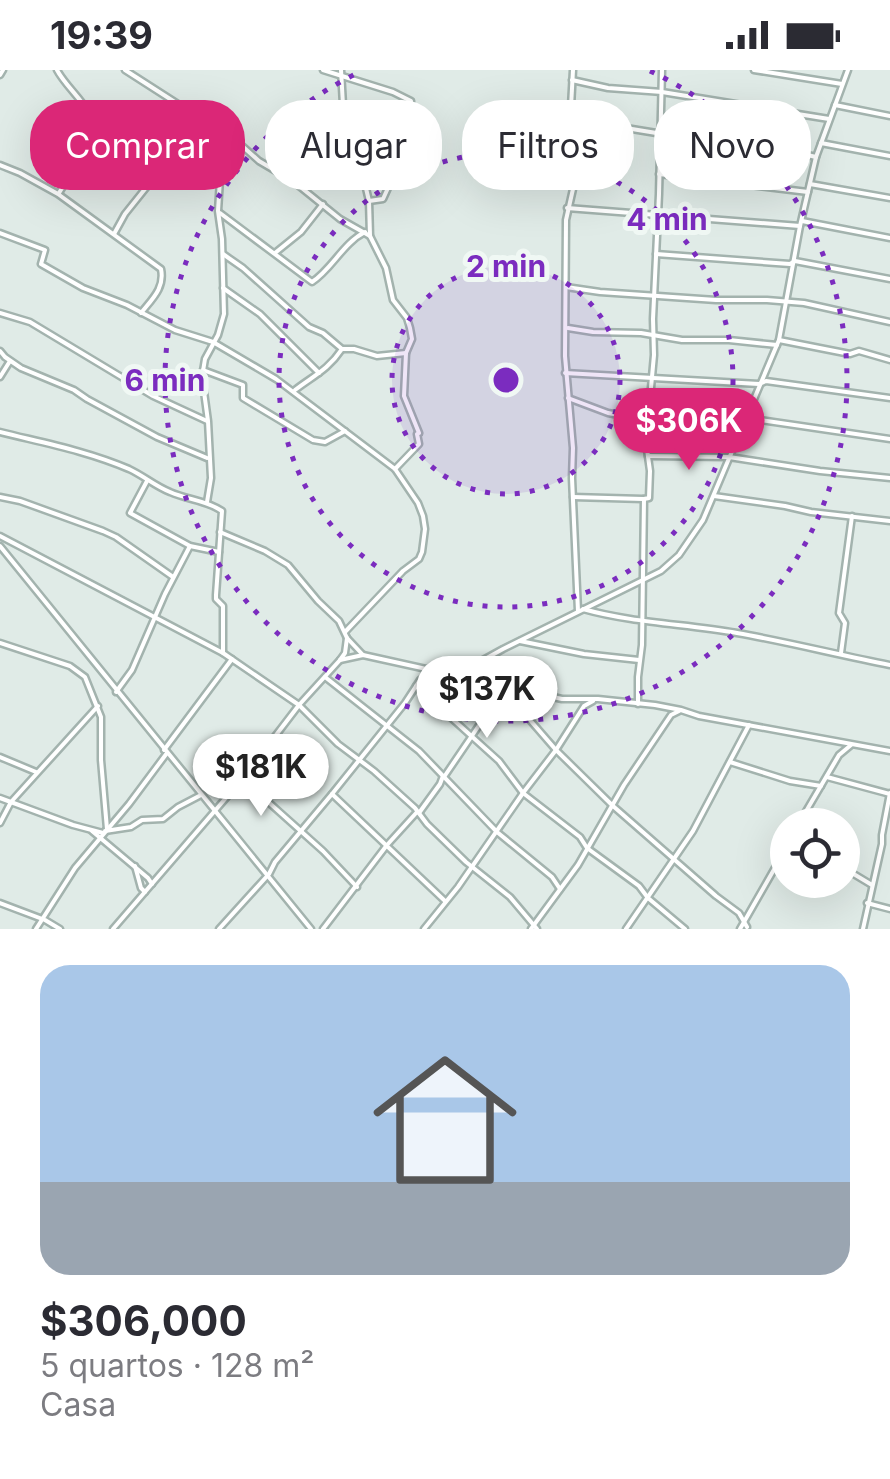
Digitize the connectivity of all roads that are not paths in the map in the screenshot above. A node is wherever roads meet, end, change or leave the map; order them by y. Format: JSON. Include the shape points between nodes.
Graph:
{"nodes":[{"id":1,"x":56,"y":70,"type":"edge"},
{"id":2,"x":127,"y":70,"type":"edge"},
{"id":3,"x":323,"y":70,"type":"edge"},
{"id":4,"x":341,"y":70,"type":"edge"},
{"id":5,"x":572,"y":70,"type":"edge"},
{"id":6,"x":662,"y":70,"type":"edge"},
{"id":7,"x":754,"y":70,"type":"edge"},
{"id":8,"x":848,"y":70,"type":"edge"},
{"id":9,"x":343,"y":78,"type":"junction"},
{"id":10,"x":572,"y":80,"type":"junction"},
{"id":11,"x":842,"y":84,"type":"junction"},
{"id":12,"x":662,"y":92,"type":"junction"},
{"id":13,"x":173,"y":100,"type":"edge"},
{"id":14,"x":572,"y":100,"type":"edge"},
{"id":15,"x":662,"y":100,"type":"edge"},
{"id":16,"x":835,"y":105,"type":"junction"},
{"id":17,"x":890,"y":116,"type":"edge"},
{"id":18,"x":830,"y":119,"type":"junction"},
{"id":19,"x":820,"y":144,"type":"junction"},
{"id":20,"x":245,"y":149,"type":"edge"},
{"id":21,"x":811,"y":156,"type":"edge"},
{"id":22,"x":890,"y":156,"type":"edge"},
{"id":23,"x":816,"y":157,"type":"junction"},
{"id":24,"x":0,"y":165,"type":"edge"},
{"id":25,"x":811,"y":180,"type":"edge"},
{"id":26,"x":811,"y":184,"type":"edge"},
{"id":27,"x":144,"y":190,"type":"edge"},
{"id":28,"x":219,"y":190,"type":"edge"},
{"id":29,"x":572,"y":190,"type":"edge"},
{"id":30,"x":658,"y":190,"type":"edge"},
{"id":31,"x":791,"y":190,"type":"edge"},
{"id":32,"x":808,"y":192,"type":"joint"},
{"id":33,"x":58,"y":194,"type":"junction"},
{"id":34,"x":890,"y":198,"type":"edge"},
{"id":35,"x":369,"y":201,"type":"junction"},
{"id":36,"x":323,"y":204,"type":"junction"},
{"id":37,"x":567,"y":208,"type":"junction"},
{"id":38,"x":218,"y":212,"type":"junction"},
{"id":39,"x":657,"y":214,"type":"junction"},
{"id":40,"x":801,"y":224,"type":"junction"},
{"id":41,"x":0,"y":233,"type":"edge"},
{"id":42,"x":114,"y":234,"type":"junction"},
{"id":43,"x":368,"y":234,"type":"junction"},
{"id":44,"x":890,"y":238,"type":"edge"},
{"id":45,"x":275,"y":253,"type":"junction"},
{"id":46,"x":223,"y":254,"type":"junction"},
{"id":47,"x":656,"y":254,"type":"junction"},
{"id":48,"x":794,"y":260,"type":"junction"},
{"id":49,"x":890,"y":279,"type":"edge"},
{"id":50,"x":223,"y":288,"type":"junction"},
{"id":51,"x":566,"y":288,"type":"junction"},
{"id":52,"x":654,"y":296,"type":"junction"},
{"id":53,"x":787,"y":302,"type":"junction"},
{"id":54,"x":0,"y":312,"type":"edge"},
{"id":55,"x":141,"y":312,"type":"junction"},
{"id":56,"x":890,"y":322,"type":"edge"},
{"id":57,"x":566,"y":328,"type":"junction"},
{"id":58,"x":652,"y":336,"type":"junction"},
{"id":59,"x":213,"y":342,"type":"junction"},
{"id":60,"x":778,"y":342,"type":"junction"},
{"id":61,"x":342,"y":349,"type":"junction"},
{"id":62,"x":0,"y":351,"type":"edge"},
{"id":63,"x":406,"y":353,"type":"junction"},
{"id":64,"x":890,"y":360,"type":"edge"},
{"id":65,"x":10,"y":361,"type":"junction"},
{"id":66,"x":203,"y":370,"type":"junction"},
{"id":67,"x":320,"y":373,"type":"junction"},
{"id":68,"x":566,"y":373,"type":"junction"},
{"id":69,"x":0,"y":377,"type":"edge"},
{"id":70,"x":652,"y":378,"type":"junction"},
{"id":71,"x":760,"y":384,"type":"junction"},
{"id":72,"x":293,"y":391,"type":"junction"},
{"id":73,"x":568,"y":398,"type":"junction"},
{"id":74,"x":890,"y":398,"type":"edge"},
{"id":75,"x":648,"y":418,"type":"junction"},
{"id":76,"x":747,"y":418,"type":"junction"},
{"id":77,"x":208,"y":422,"type":"junction"},
{"id":78,"x":345,"y":431,"type":"junction"},
{"id":79,"x":0,"y":432,"type":"edge"},
{"id":80,"x":890,"y":439,"type":"edge"},
{"id":81,"x":648,"y":456,"type":"junction"},
{"id":82,"x":729,"y":457,"type":"junction"},
{"id":83,"x":208,"y":458,"type":"junction"},
{"id":84,"x":395,"y":469,"type":"junction"},
{"id":85,"x":890,"y":478,"type":"edge"},
{"id":86,"x":148,"y":481,"type":"junction"},
{"id":87,"x":714,"y":496,"type":"junction"},
{"id":88,"x":0,"y":497,"type":"edge"},
{"id":89,"x":573,"y":497,"type":"junction"},
{"id":90,"x":644,"y":499,"type":"junction"},
{"id":91,"x":207,"y":502,"type":"junction"},
{"id":92,"x":852,"y":516,"type":"junction"},
{"id":93,"x":890,"y":521,"type":"edge"},
{"id":94,"x":220,"y":532,"type":"junction"},
{"id":95,"x":0,"y":536,"type":"edge"},
{"id":96,"x":0,"y":546,"type":"edge"},
{"id":97,"x":190,"y":546,"type":"junction"},
{"id":98,"x":219,"y":552,"type":"junction"},
{"id":99,"x":173,"y":577,"type":"junction"},
{"id":100,"x":643,"y":578,"type":"junction"},
{"id":101,"x":580,"y":610,"type":"junction"},
{"id":102,"x":156,"y":618,"type":"junction"},
{"id":103,"x":642,"y":620,"type":"junction"},
{"id":104,"x":346,"y":635,"type":"junction"},
{"id":105,"x":520,"y":641,"type":"junction"},
{"id":106,"x":0,"y":643,"type":"edge"},
{"id":107,"x":223,"y":653,"type":"junction"},
{"id":108,"x":841,"y":654,"type":"junction"},
{"id":109,"x":364,"y":655,"type":"junction"},
{"id":110,"x":232,"y":659,"type":"junction"},
{"id":111,"x":340,"y":660,"type":"junction"},
{"id":112,"x":641,"y":660,"type":"junction"},
{"id":113,"x":890,"y":666,"type":"edge"},
{"id":114,"x":434,"y":672,"type":"junction"},
{"id":115,"x":456,"y":675,"type":"junction"},
{"id":116,"x":325,"y":677,"type":"junction"},
{"id":117,"x":416,"y":686,"type":"junction"},
{"id":118,"x":504,"y":688,"type":"junction"},
{"id":119,"x":116,"y":692,"type":"junction"},
{"id":120,"x":598,"y":699,"type":"junction"},
{"id":121,"x":638,"y":704,"type":"junction"},
{"id":122,"x":300,"y":705,"type":"junction"},
{"id":123,"x":98,"y":706,"type":"junction"},
{"id":124,"x":667,"y":707,"type":"junction"},
{"id":125,"x":681,"y":710,"type":"junction"},
{"id":126,"x":668,"y":721,"type":"junction"},
{"id":127,"x":386,"y":725,"type":"junction"},
{"id":128,"x":749,"y":725,"type":"junction"},
{"id":129,"x":472,"y":734,"type":"junction"},
{"id":130,"x":837,"y":743,"type":"junction"},
{"id":131,"x":851,"y":746,"type":"junction"},
{"id":132,"x":556,"y":750,"type":"junction"},
{"id":133,"x":890,"y":751,"type":"edge"},
{"id":134,"x":165,"y":752,"type":"junction"},
{"id":135,"x":839,"y":755,"type":"junction"},
{"id":136,"x":0,"y":756,"type":"edge"},
{"id":137,"x":360,"y":760,"type":"junction"},
{"id":138,"x":730,"y":762,"type":"junction"},
{"id":139,"x":36,"y":772,"type":"junction"},
{"id":140,"x":445,"y":778,"type":"junction"},
{"id":141,"x":827,"y":778,"type":"junction"},
{"id":142,"x":243,"y":780,"type":"junction"},
{"id":143,"x":821,"y":786,"type":"junction"},
{"id":144,"x":523,"y":792,"type":"junction"},
{"id":145,"x":890,"y":793,"type":"edge"},
{"id":146,"x":332,"y":794,"type":"junction"},
{"id":147,"x":201,"y":795,"type":"junction"},
{"id":148,"x":0,"y":798,"type":"edge"},
{"id":149,"x":11,"y":802,"type":"junction"},
{"id":150,"x":613,"y":806,"type":"junction"},
{"id":151,"x":808,"y":808,"type":"edge"},
{"id":152,"x":214,"y":811,"type":"junction"},
{"id":153,"x":417,"y":811,"type":"junction"},
{"id":154,"x":0,"y":823,"type":"edge"},
{"id":155,"x":300,"y":830,"type":"junction"},
{"id":156,"x":104,"y":831,"type":"junction"},
{"id":157,"x":497,"y":832,"type":"junction"},
{"id":158,"x":882,"y":844,"type":"junction"},
{"id":159,"x":110,"y":846,"type":"junction"},
{"id":160,"x":387,"y":846,"type":"junction"},
{"id":161,"x":890,"y":846,"type":"edge"},
{"id":162,"x":588,"y":848,"type":"junction"},
{"id":163,"x":673,"y":859,"type":"junction"},
{"id":164,"x":134,"y":866,"type":"junction"},
{"id":165,"x":472,"y":866,"type":"junction"},
{"id":166,"x":267,"y":872,"type":"junction"},
{"id":167,"x":770,"y":876,"type":"edge"},
{"id":168,"x":860,"y":878,"type":"edge"},
{"id":169,"x":152,"y":884,"type":"junction"},
{"id":170,"x":872,"y":885,"type":"junction"},
{"id":171,"x":357,"y":887,"type":"junction"},
{"id":172,"x":560,"y":890,"type":"junction"},
{"id":173,"x":145,"y":892,"type":"junction"},
{"id":174,"x":648,"y":898,"type":"junction"},
{"id":175,"x":446,"y":902,"type":"junction"},
{"id":176,"x":0,"y":903,"type":"edge"},
{"id":177,"x":867,"y":903,"type":"junction"},
{"id":178,"x":890,"y":909,"type":"edge"},
{"id":179,"x":739,"y":913,"type":"junction"},
{"id":180,"x":748,"y":914,"type":"junction"},
{"id":181,"x":41,"y":918,"type":"junction"},
{"id":182,"x":745,"y":927,"type":"edge"},
{"id":183,"x":534,"y":928,"type":"edge"},
{"id":184,"x":36,"y":929,"type":"edge"},
{"id":185,"x":60,"y":929,"type":"edge"},
{"id":186,"x":114,"y":929,"type":"edge"},
{"id":187,"x":218,"y":929,"type":"edge"},
{"id":188,"x":311,"y":929,"type":"edge"},
{"id":189,"x":324,"y":929,"type":"edge"},
{"id":190,"x":424,"y":929,"type":"edge"},
{"id":191,"x":626,"y":929,"type":"edge"},
{"id":192,"x":684,"y":929,"type":"edge"},
{"id":193,"x":863,"y":929,"type":"edge"}],
"edges":[{"from":1,"to":33,"type":"street","via":[[95,128]]},
{"from":2,"to":13,"type":"street"},
{"from":3,"to":9,"type":"street"},
{"from":4,"to":9,"type":"street"},
{"from":5,"to":10,"type":"street"},
{"from":6,"to":12,"type":"street"},
{"from":7,"to":11,"type":"street"},
{"from":8,"to":11,"type":"street"},
{"from":9,"to":35,"type":"street","via":[[343,105]]},
{"from":9,"to":35,"type":"street","via":[[410,101],[406,152],[383,199]]},
{"from":10,"to":12,"type":"street"},
{"from":10,"to":14,"type":"street"},
{"from":11,"to":16,"type":"street"},
{"from":12,"to":15,"type":"street"},
{"from":12,"to":18,"type":"street"},
{"from":16,"to":17,"type":"street"},
{"from":16,"to":18,"type":"street"},
{"from":18,"to":19,"type":"street"},
{"from":19,"to":22,"type":"street"},
{"from":19,"to":23,"type":"street"},
{"from":20,"to":36,"type":"street"},
{"from":21,"to":23,"type":"street"},
{"from":23,"to":25,"type":"street"},
{"from":24,"to":33,"type":"street"},
{"from":26,"to":34,"type":"street"},
{"from":27,"to":42,"type":"street"},
{"from":28,"to":38,"type":"street"},
{"from":29,"to":37,"type":"street"},
{"from":30,"to":39,"type":"street"},
{"from":31,"to":32,"type":"street"},
{"from":32,"to":40,"type":"street"},
{"from":33,"to":42,"type":"street"},
{"from":35,"to":43,"type":"street"},
{"from":36,"to":43,"type":"street"},
{"from":36,"to":45,"type":"street"},
{"from":37,"to":39,"type":"street"},
{"from":37,"to":51,"type":"street"},
{"from":38,"to":45,"type":"street"},
{"from":38,"to":46,"type":"street"},
{"from":39,"to":40,"type":"street"},
{"from":39,"to":47,"type":"street"},
{"from":40,"to":44,"type":"street"},
{"from":40,"to":48,"type":"street"},
{"from":41,"to":55,"type":"street","via":[[46,250],[41,264],[66,280]]},
{"from":42,"to":55,"type":"street","via":[[161,270],[162,284]]},
{"from":43,"to":45,"type":"street","via":[[350,242],[314,282]]},
{"from":43,"to":63,"type":"street","via":[[409,323]]},
{"from":46,"to":50,"type":"street"},
{"from":46,"to":61,"type":"street"},
{"from":47,"to":48,"type":"street","via":[[758,264]]},
{"from":47,"to":52,"type":"street"},
{"from":48,"to":49,"type":"street"},
{"from":48,"to":53,"type":"street"},
{"from":50,"to":59,"type":"street","via":[[224,321]]},
{"from":50,"to":67,"type":"street"},
{"from":51,"to":52,"type":"street"},
{"from":51,"to":57,"type":"street"},
{"from":52,"to":53,"type":"street"},
{"from":52,"to":58,"type":"street"},
{"from":53,"to":56,"type":"street"},
{"from":53,"to":60,"type":"street"},
{"from":54,"to":77,"type":"street","via":[[30,322]]},
{"from":55,"to":59,"type":"street"},
{"from":57,"to":58,"type":"street"},
{"from":57,"to":68,"type":"street"},
{"from":58,"to":60,"type":"street"},
{"from":58,"to":70,"type":"street"},
{"from":59,"to":66,"type":"street"},
{"from":59,"to":72,"type":"street"},
{"from":60,"to":64,"type":"street"},
{"from":60,"to":71,"type":"street"},
{"from":61,"to":63,"type":"street"},
{"from":61,"to":67,"type":"street"},
{"from":62,"to":65,"type":"street"},
{"from":63,"to":84,"type":"street","via":[[404,396],[419,444]]},
{"from":65,"to":69,"type":"street"},
{"from":65,"to":83,"type":"street"},
{"from":66,"to":77,"type":"street"},
{"from":66,"to":78,"type":"street","via":[[243,385],[243,398],[313,440],[325,442]]},
{"from":67,"to":72,"type":"street"},
{"from":68,"to":70,"type":"street"},
{"from":68,"to":73,"type":"street"},
{"from":70,"to":71,"type":"street"},
{"from":70,"to":75,"type":"street"},
{"from":71,"to":74,"type":"street"},
{"from":71,"to":76,"type":"street"},
{"from":72,"to":78,"type":"street"},
{"from":73,"to":75,"type":"street"},
{"from":73,"to":89,"type":"street"},
{"from":75,"to":76,"type":"street"},
{"from":75,"to":81,"type":"street"},
{"from":76,"to":80,"type":"street"},
{"from":76,"to":82,"type":"street"},
{"from":77,"to":83,"type":"street"},
{"from":78,"to":84,"type":"street"},
{"from":79,"to":86,"type":"street","via":[[56,444]]},
{"from":81,"to":82,"type":"street"},
{"from":81,"to":90,"type":"street","via":[[650,492]]},
{"from":82,"to":85,"type":"street"},
{"from":82,"to":87,"type":"street"},
{"from":83,"to":91,"type":"street"},
{"from":84,"to":104,"type":"street","via":[[423,516],[421,556]]},
{"from":86,"to":91,"type":"street"},
{"from":86,"to":97,"type":"street","via":[[130,513]]},
{"from":87,"to":92,"type":"street"},
{"from":87,"to":100,"type":"street","via":[[680,555]]},
{"from":88,"to":99,"type":"street","via":[[116,537]]},
{"from":89,"to":90,"type":"street"},
{"from":89,"to":101,"type":"street"},
{"from":90,"to":100,"type":"street"},
{"from":91,"to":94,"type":"street","via":[[222,511]]},
{"from":92,"to":93,"type":"street"},
{"from":92,"to":108,"type":"street","via":[[839,613],[845,622]]},
{"from":94,"to":98,"type":"street"},
{"from":94,"to":104,"type":"street","via":[[288,565]]},
{"from":95,"to":102,"type":"street"},
{"from":96,"to":119,"type":"street"},
{"from":97,"to":98,"type":"street"},
{"from":97,"to":99,"type":"street"},
{"from":98,"to":107,"type":"street"},
{"from":99,"to":102,"type":"street"},
{"from":100,"to":101,"type":"street"},
{"from":100,"to":103,"type":"street"},
{"from":101,"to":103,"type":"street"},
{"from":101,"to":105,"type":"street"},
{"from":102,"to":107,"type":"street"},
{"from":102,"to":119,"type":"street"},
{"from":103,"to":108,"type":"street"},
{"from":103,"to":112,"type":"street"},
{"from":104,"to":109,"type":"street"},
{"from":104,"to":111,"type":"street"},
{"from":105,"to":112,"type":"street"},
{"from":105,"to":115,"type":"street"},
{"from":106,"to":123,"type":"street","via":[[70,666],[85,677]]},
{"from":107,"to":110,"type":"street"},
{"from":108,"to":113,"type":"street"},
{"from":109,"to":111,"type":"street"},
{"from":109,"to":114,"type":"street"},
{"from":110,"to":122,"type":"street"},
{"from":110,"to":134,"type":"street"},
{"from":111,"to":116,"type":"street"},
{"from":112,"to":121,"type":"street"},
{"from":114,"to":115,"type":"street"},
{"from":114,"to":117,"type":"street"},
{"from":115,"to":118,"type":"street"},
{"from":116,"to":122,"type":"street"},
{"from":116,"to":127,"type":"street"},
{"from":117,"to":127,"type":"street"},
{"from":117,"to":129,"type":"street"},
{"from":118,"to":120,"type":"street"},
{"from":118,"to":129,"type":"street"},
{"from":118,"to":132,"type":"street"},
{"from":119,"to":134,"type":"street"},
{"from":120,"to":121,"type":"street"},
{"from":120,"to":132,"type":"street","via":[[584,706]]},
{"from":121,"to":124,"type":"street"},
{"from":122,"to":137,"type":"street"},
{"from":122,"to":142,"type":"street"},
{"from":123,"to":139,"type":"street"},
{"from":123,"to":156,"type":"street"},
{"from":124,"to":125,"type":"street"},
{"from":124,"to":126,"type":"street"},
{"from":125,"to":126,"type":"street"},
{"from":125,"to":128,"type":"street"},
{"from":126,"to":150,"type":"street"},
{"from":127,"to":137,"type":"street"},
{"from":127,"to":140,"type":"street"},
{"from":128,"to":130,"type":"street"},
{"from":128,"to":138,"type":"street"},
{"from":129,"to":140,"type":"street"},
{"from":129,"to":144,"type":"street"},
{"from":130,"to":131,"type":"street"},
{"from":130,"to":135,"type":"street"},
{"from":131,"to":133,"type":"street"},
{"from":131,"to":135,"type":"street"},
{"from":132,"to":144,"type":"street"},
{"from":132,"to":150,"type":"street"},
{"from":134,"to":147,"type":"street"},
{"from":134,"to":156,"type":"street"},
{"from":135,"to":141,"type":"street"},
{"from":136,"to":139,"type":"street"},
{"from":137,"to":146,"type":"street"},
{"from":137,"to":153,"type":"street"},
{"from":138,"to":143,"type":"street"},
{"from":138,"to":163,"type":"street"},
{"from":139,"to":149,"type":"street"},
{"from":140,"to":153,"type":"street"},
{"from":140,"to":157,"type":"street"},
{"from":141,"to":143,"type":"street"},
{"from":141,"to":145,"type":"street"},
{"from":142,"to":152,"type":"street"},
{"from":142,"to":155,"type":"street"},
{"from":143,"to":151,"type":"street"},
{"from":144,"to":157,"type":"street"},
{"from":144,"to":162,"type":"street"},
{"from":145,"to":158,"type":"street"},
{"from":146,"to":155,"type":"street"},
{"from":146,"to":160,"type":"street"},
{"from":147,"to":152,"type":"street"},
{"from":147,"to":156,"type":"street","via":[[163,819]]},
{"from":148,"to":149,"type":"street"},
{"from":149,"to":154,"type":"street"},
{"from":149,"to":156,"type":"street"},
{"from":150,"to":162,"type":"street"},
{"from":150,"to":163,"type":"street"},
{"from":152,"to":166,"type":"street"},
{"from":152,"to":169,"type":"street"},
{"from":153,"to":160,"type":"street"},
{"from":153,"to":165,"type":"street"},
{"from":155,"to":166,"type":"street"},
{"from":155,"to":171,"type":"street"},
{"from":156,"to":159,"type":"street"},
{"from":156,"to":159,"type":"street"},
{"from":156,"to":181,"type":"street"},
{"from":157,"to":165,"type":"street"},
{"from":157,"to":172,"type":"street"},
{"from":158,"to":161,"type":"street"},
{"from":158,"to":170,"type":"street"},
{"from":159,"to":164,"type":"street"},
{"from":160,"to":171,"type":"street"},
{"from":160,"to":175,"type":"street"},
{"from":162,"to":172,"type":"street"},
{"from":162,"to":174,"type":"street"},
{"from":163,"to":174,"type":"street"},
{"from":163,"to":179,"type":"street"},
{"from":164,"to":169,"type":"street"},
{"from":164,"to":173,"type":"street"},
{"from":165,"to":175,"type":"street"},
{"from":165,"to":183,"type":"street","via":[[510,896]]},
{"from":166,"to":187,"type":"street"},
{"from":166,"to":188,"type":"street"},
{"from":167,"to":180,"type":"street"},
{"from":168,"to":170,"type":"street"},
{"from":169,"to":173,"type":"street"},
{"from":170,"to":177,"type":"street"},
{"from":171,"to":189,"type":"street"},
{"from":172,"to":183,"type":"street"},
{"from":173,"to":186,"type":"street"},
{"from":174,"to":191,"type":"street"},
{"from":174,"to":192,"type":"street"},
{"from":175,"to":190,"type":"street"},
{"from":176,"to":181,"type":"street"},
{"from":177,"to":178,"type":"street"},
{"from":177,"to":193,"type":"street"},
{"from":179,"to":180,"type":"street"},
{"from":179,"to":182,"type":"street"},
{"from":180,"to":182,"type":"street"},
{"from":181,"to":184,"type":"street"},
{"from":181,"to":185,"type":"street"}]}
